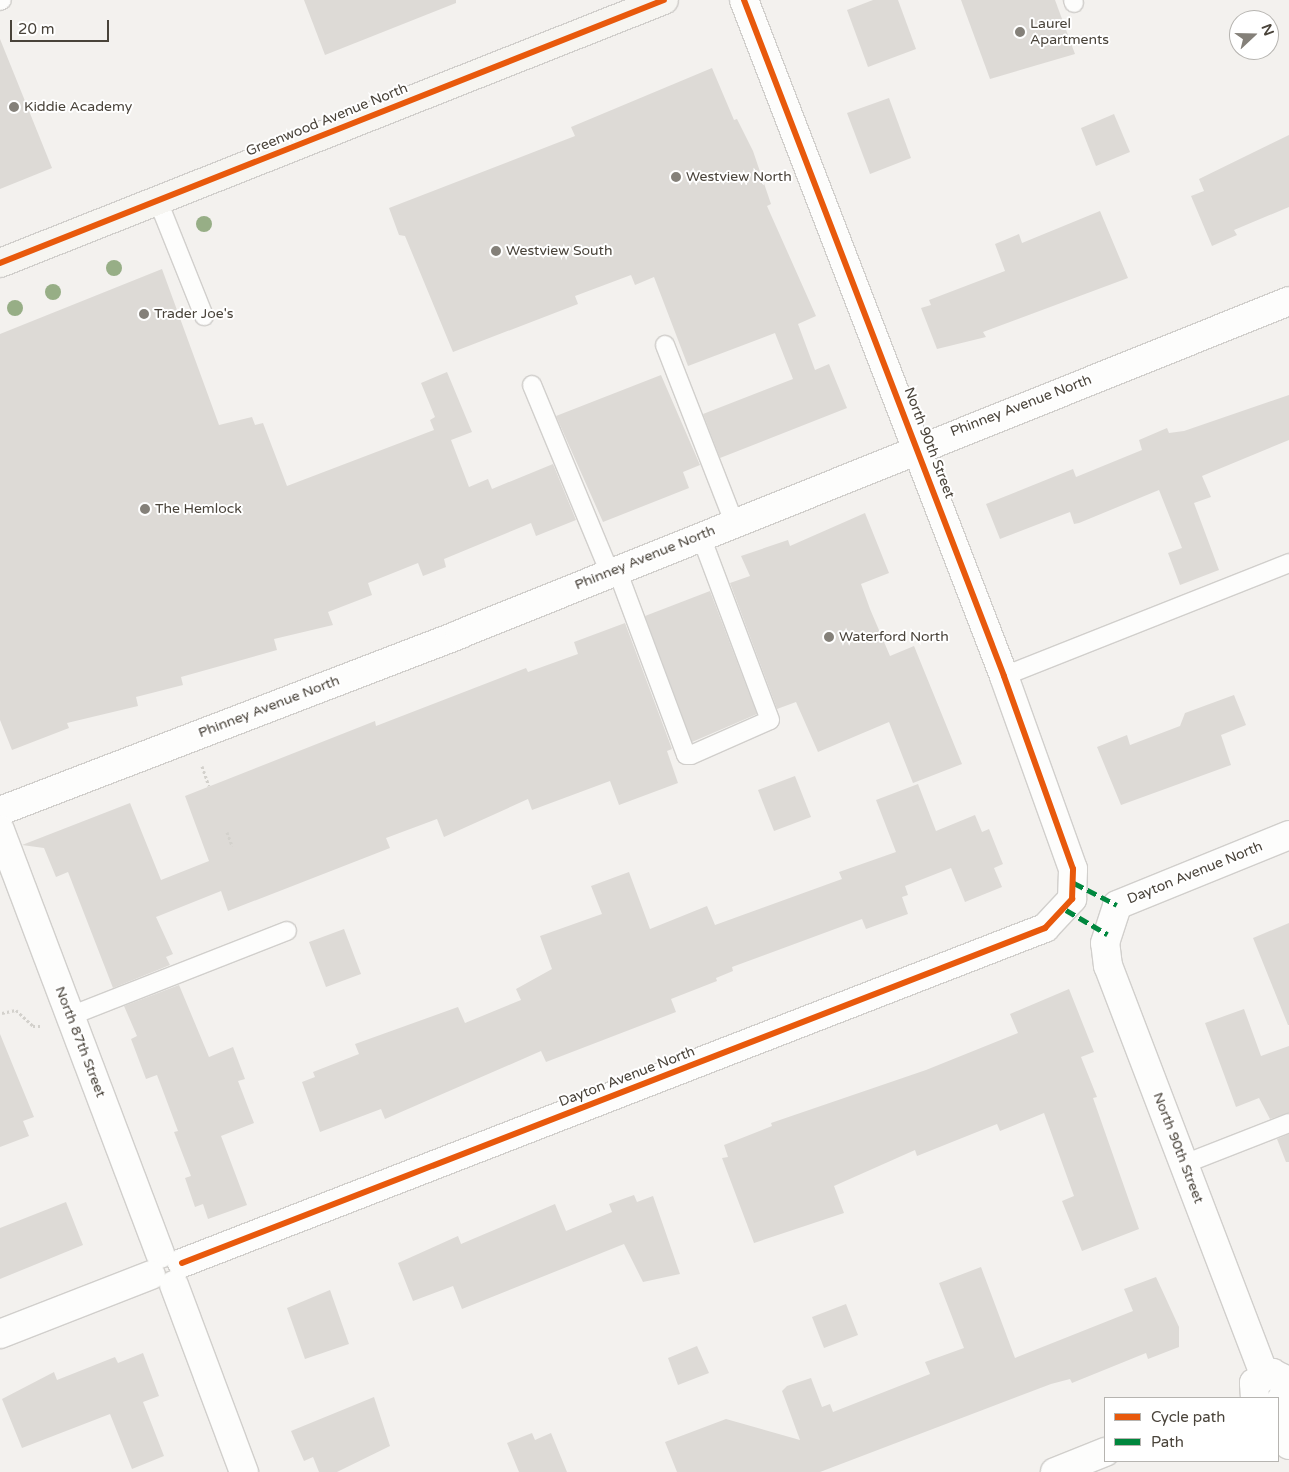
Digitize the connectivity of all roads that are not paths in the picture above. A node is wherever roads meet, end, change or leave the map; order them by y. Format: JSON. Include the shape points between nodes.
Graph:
{"nodes":[{"id":1,"x":664,"y":0,"type":"edge"},
{"id":2,"x":744,"y":0,"type":"edge"},
{"id":3,"x":158,"y":201,"type":"junction"},
{"id":4,"x":0,"y":263,"type":"edge"},
{"id":5,"x":1289,"y":301,"type":"edge"},
{"id":6,"x":204,"y":316,"type":"dead end"},
{"id":7,"x":665,"y":346,"type":"dead end"},
{"id":8,"x":532,"y":385,"type":"dead end"},
{"id":9,"x":918,"y":447,"type":"junction"},
{"id":10,"x":734,"y":522,"type":"junction"},
{"id":11,"x":701,"y":536,"type":"junction"},
{"id":12,"x":1289,"y":562,"type":"edge"},
{"id":13,"x":614,"y":572,"type":"junction"},
{"id":14,"x":1004,"y":676,"type":"junction"},
{"id":15,"x":0,"y":811,"type":"edge"},
{"id":16,"x":0,"y":830,"type":"edge"},
{"id":17,"x":1289,"y":835,"type":"edge"},
{"id":18,"x":1072,"y":899,"type":"joint"},
{"id":19,"x":1109,"y":921,"type":"joint"},
{"id":20,"x":287,"y":931,"type":"dead end"},
{"id":21,"x":58,"y":1021,"type":"junction"},
{"id":22,"x":1289,"y":1123,"type":"edge"},
{"id":23,"x":1184,"y":1164,"type":"junction"},
{"id":24,"x":167,"y":1269,"type":"junction"},
{"id":25,"x":0,"y":1334,"type":"edge"},
{"id":26,"x":1267,"y":1391,"type":"edge"},
{"id":27,"x":1279,"y":1419,"type":"edge"},
{"id":28,"x":1289,"y":1445,"type":"edge"},
{"id":29,"x":1104,"y":1452,"type":"edge"},
{"id":30,"x":244,"y":1472,"type":"edge"},
{"id":31,"x":1055,"y":1472,"type":"edge"}],
"edges":[{"from":1,"to":3,"type":"main road","name":"Greenwood Avenue North"},
{"from":2,"to":9,"type":"street","name":"North 90th Street"},
{"from":3,"to":4,"type":"main road","name":"Greenwood Avenue North"},
{"from":3,"to":6,"type":"lane"},
{"from":5,"to":9,"type":"street","name":"Phinney Avenue North"},
{"from":7,"to":10,"type":"lane"},
{"from":8,"to":13,"type":"lane"},
{"from":9,"to":10,"type":"street","name":"Phinney Avenue North"},
{"from":9,"to":14,"type":"street","name":"North 90th Street"},
{"from":10,"to":11,"type":"street","name":"Phinney Avenue North"},
{"from":11,"to":13,"type":"street","name":"Phinney Avenue North"},
{"from":11,"to":13,"type":"lane","via":[[770,720],[691,755],[686,755]]},
{"from":12,"to":14,"type":"lane"},
{"from":13,"to":15,"type":"street","name":"Phinney Avenue North"},
{"from":14,"to":18,"type":"street","name":"North 90th Street","via":[[1073,869]]},
{"from":16,"to":21,"type":"street","name":"North 87th Street"},
{"from":17,"to":19,"type":"street","name":"Dayton Avenue North","via":[[1127,900],[1118,905]]},
{"from":18,"to":24,"type":"street","name":"Dayton Avenue North","via":[[1045,928]]},
{"from":19,"to":23,"type":"street","name":"North 90th Street","via":[[1105,943],[1108,966]]},
{"from":20,"to":21,"type":"lane"},
{"from":21,"to":24,"type":"street","name":"North 87th Street"},
{"from":22,"to":23,"type":"lane"},
{"from":23,"to":26,"type":"street","name":"North 90th Street"},
{"from":24,"to":25,"type":"street","name":"Dayton Avenue North"},
{"from":24,"to":30,"type":"street","name":"North 87th Street"},
{"from":27,"to":28,"type":"street"},
{"from":29,"to":31,"type":"street"}]}
